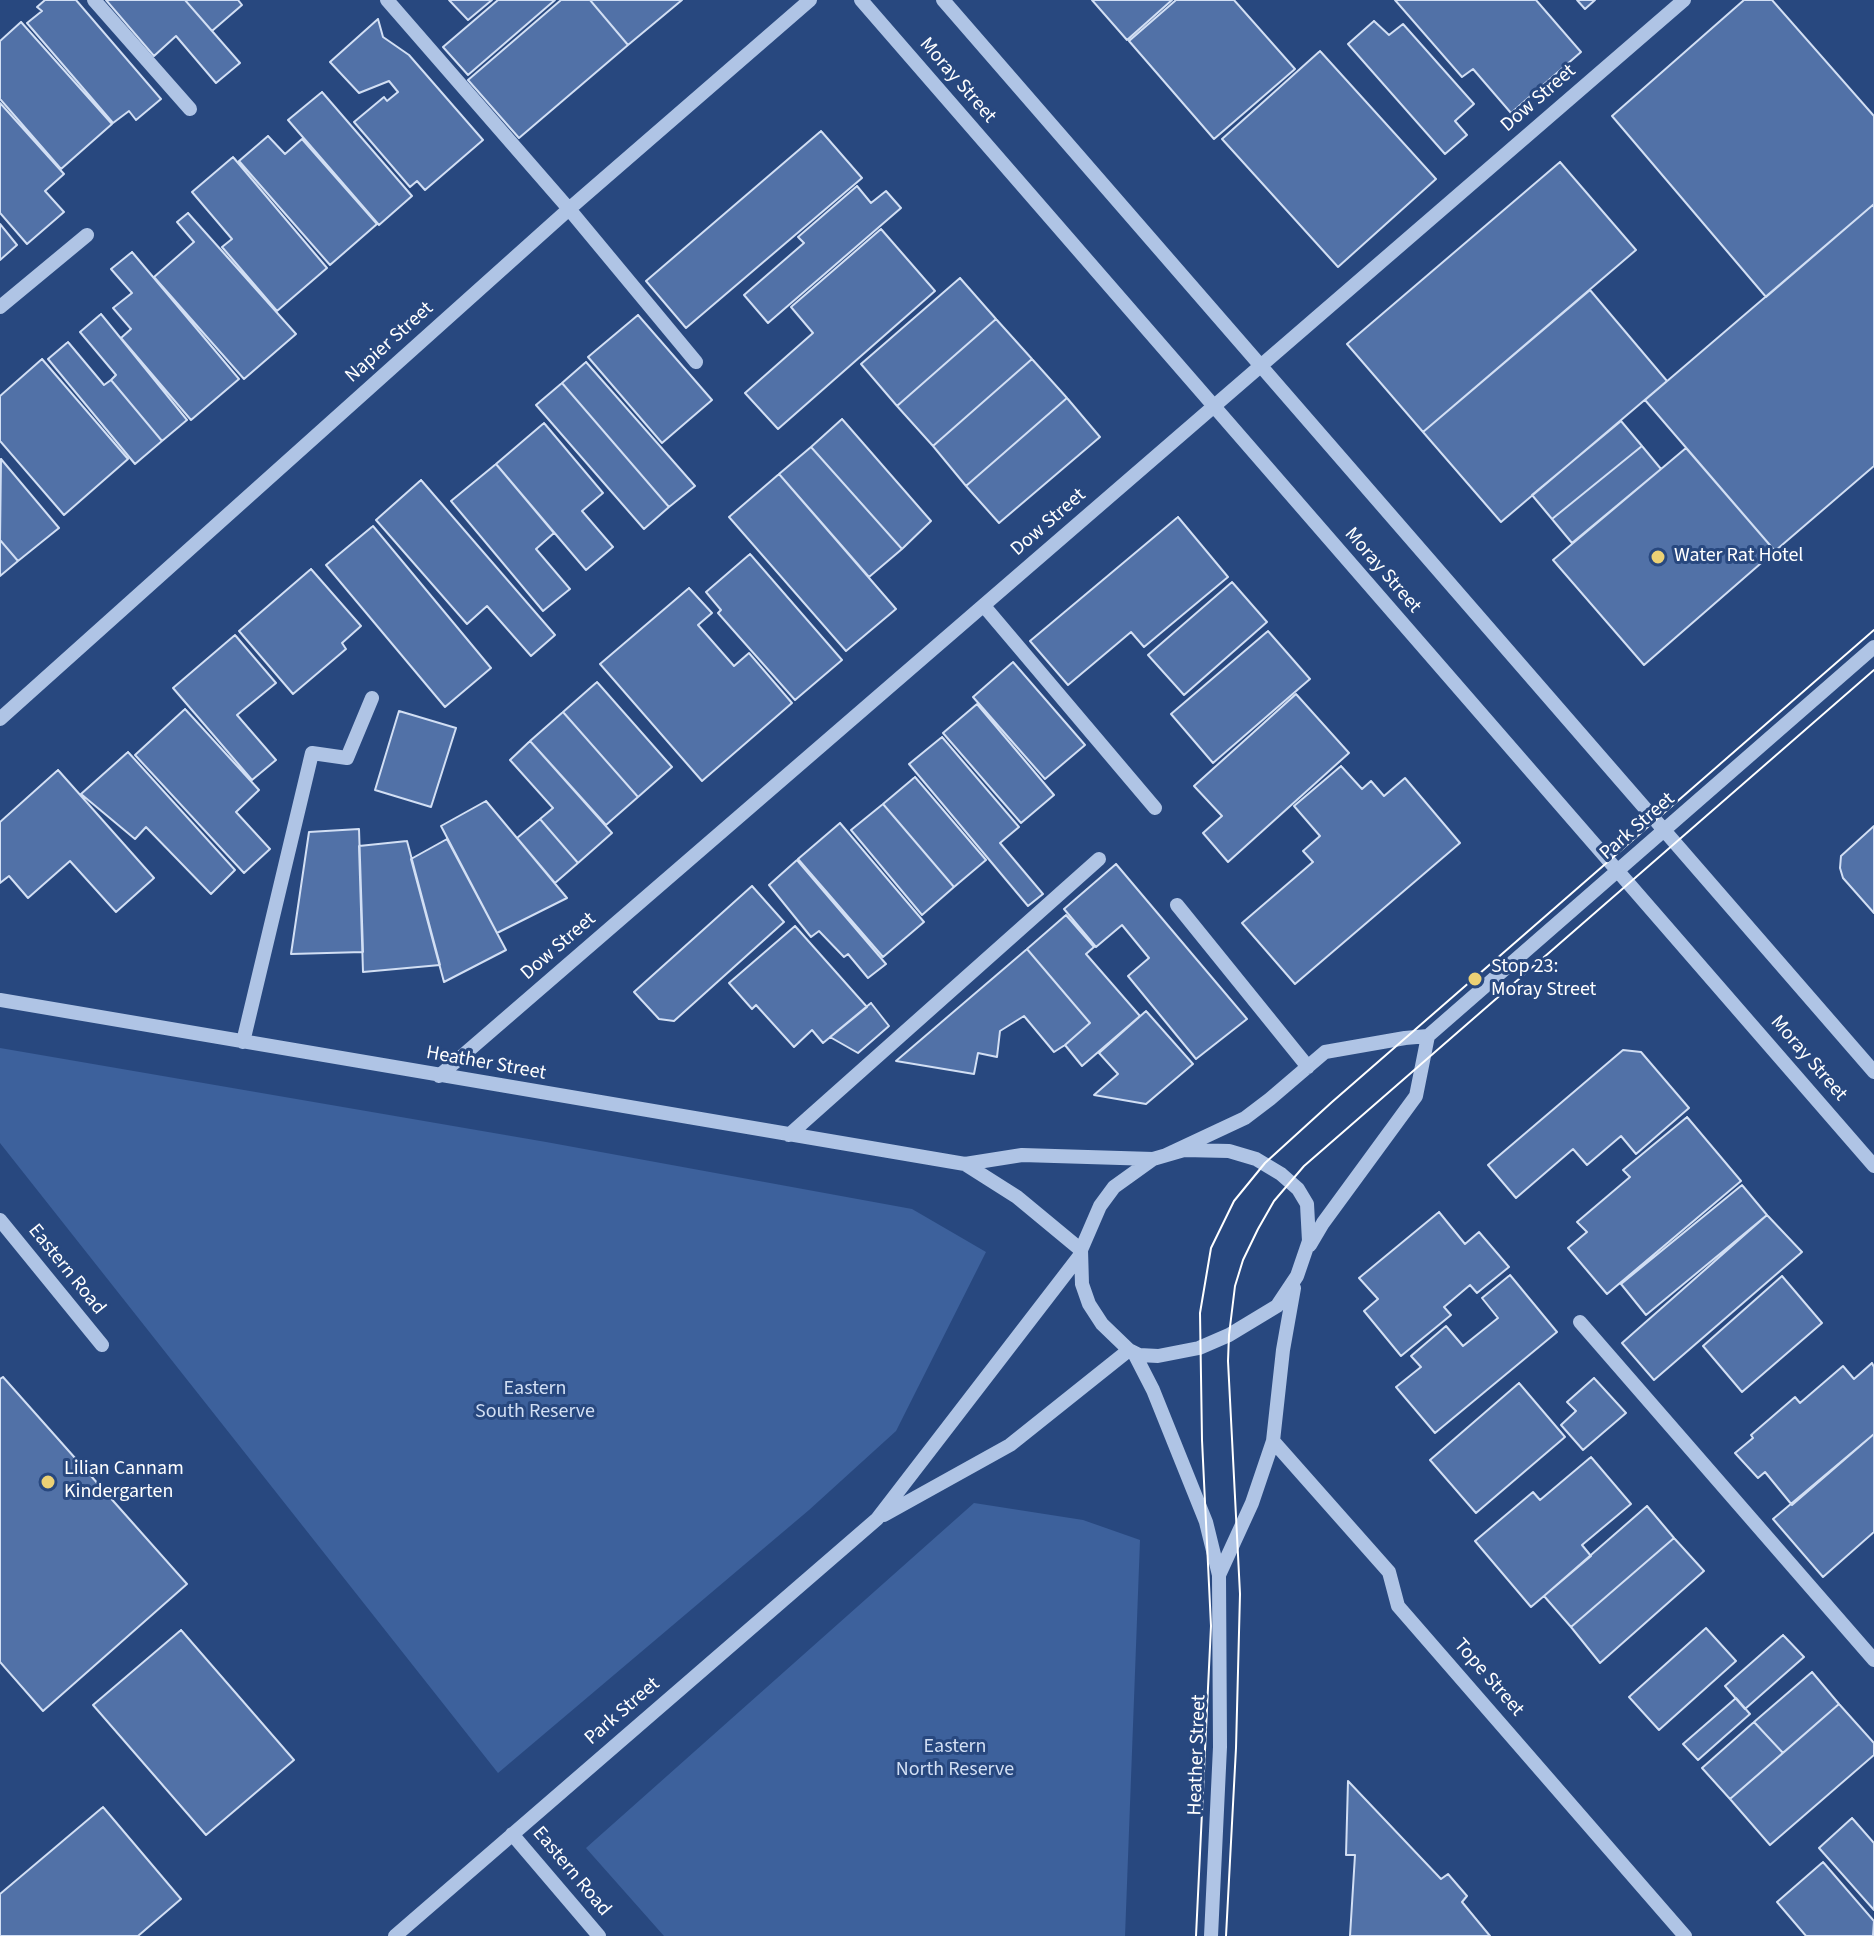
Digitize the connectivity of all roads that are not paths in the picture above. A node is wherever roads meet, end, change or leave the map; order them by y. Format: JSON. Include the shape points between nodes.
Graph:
{"nodes":[{"id":1,"x":94,"y":0,"type":"edge"},
{"id":2,"x":387,"y":0,"type":"edge"},
{"id":3,"x":810,"y":0,"type":"edge"},
{"id":4,"x":861,"y":0,"type":"edge"},
{"id":5,"x":943,"y":0,"type":"edge"},
{"id":6,"x":1684,"y":0,"type":"edge"},
{"id":7,"x":190,"y":109,"type":"dead end"},
{"id":8,"x":569,"y":209,"type":"junction"},
{"id":9,"x":87,"y":235,"type":"dead end"},
{"id":10,"x":0,"y":307,"type":"edge"},
{"id":11,"x":696,"y":362,"type":"dead end"},
{"id":12,"x":1262,"y":366,"type":"junction"},
{"id":13,"x":1213,"y":408,"type":"junction"},
{"id":14,"x":984,"y":606,"type":"junction"},
{"id":15,"x":1874,"y":647,"type":"edge"},
{"id":16,"x":372,"y":698,"type":"dead end"},
{"id":17,"x":0,"y":719,"type":"edge"},
{"id":18,"x":1155,"y":808,"type":"dead end"},
{"id":19,"x":1664,"y":830,"type":"junction"},
{"id":20,"x":1099,"y":859,"type":"dead end"},
{"id":21,"x":1618,"y":871,"type":"junction"},
{"id":22,"x":1177,"y":905,"type":"dead end"},
{"id":23,"x":0,"y":1000,"type":"edge"},
{"id":24,"x":1428,"y":1036,"type":"junction"},
{"id":25,"x":243,"y":1042,"type":"junction"},
{"id":26,"x":1308,"y":1067,"type":"junction"},
{"id":27,"x":1874,"y":1072,"type":"edge"},
{"id":28,"x":439,"y":1076,"type":"junction"},
{"id":29,"x":789,"y":1135,"type":"junction"},
{"id":30,"x":1160,"y":1157,"type":"junction"},
{"id":31,"x":965,"y":1164,"type":"junction"},
{"id":32,"x":1874,"y":1166,"type":"edge"},
{"id":33,"x":0,"y":1220,"type":"edge"},
{"id":34,"x":1306,"y":1251,"type":"junction"},
{"id":35,"x":1081,"y":1252,"type":"junction"},
{"id":36,"x":1297,"y":1276,"type":"junction"},
{"id":37,"x":1580,"y":1322,"type":"dead end"},
{"id":38,"x":102,"y":1345,"type":"dead end"},
{"id":39,"x":1131,"y":1352,"type":"junction"},
{"id":40,"x":1273,"y":1441,"type":"junction"},
{"id":41,"x":877,"y":1519,"type":"junction"},
{"id":42,"x":1219,"y":1575,"type":"junction"},
{"id":43,"x":1874,"y":1660,"type":"edge"},
{"id":44,"x":512,"y":1834,"type":"junction"},
{"id":45,"x":395,"y":1936,"type":"edge"},
{"id":46,"x":599,"y":1936,"type":"edge"},
{"id":47,"x":1211,"y":1936,"type":"edge"},
{"id":48,"x":1685,"y":1936,"type":"edge"}],
"edges":[{"from":1,"to":7,"type":"street"},
{"from":2,"to":8,"type":"street"},
{"from":3,"to":8,"type":"street","name":"Napier Street"},
{"from":4,"to":13,"type":"street","name":"Moray Street"},
{"from":5,"to":12,"type":"street","name":"Moray Street"},
{"from":6,"to":12,"type":"street","name":"Dow Street"},
{"from":8,"to":11,"type":"street"},
{"from":8,"to":17,"type":"street","name":"Napier Street"},
{"from":9,"to":10,"type":"street"},
{"from":12,"to":13,"type":"street","name":"Dow Street"},
{"from":12,"to":19,"type":"street","name":"Moray Street"},
{"from":13,"to":14,"type":"street","name":"Dow Street"},
{"from":13,"to":21,"type":"street","name":"Moray Street"},
{"from":14,"to":18,"type":"street"},
{"from":14,"to":28,"type":"street","name":"Dow Street"},
{"from":15,"to":19,"type":"street","name":"Park Street"},
{"from":16,"to":25,"type":"street","via":[[347,758],[312,753]]},
{"from":19,"to":21,"type":"street","name":"Park Street"},
{"from":19,"to":27,"type":"street","name":"Moray Street"},
{"from":20,"to":29,"type":"street"},
{"from":21,"to":24,"type":"street","name":"Park Street"},
{"from":21,"to":32,"type":"street","name":"Moray Street"},
{"from":22,"to":26,"type":"street"},
{"from":23,"to":25,"type":"street","name":"Heather Street"},
{"from":24,"to":26,"type":"street","via":[[1325,1052]]},
{"from":24,"to":34,"type":"street","via":[[1416,1096]]},
{"from":25,"to":28,"type":"street","name":"Heather Street"},
{"from":26,"to":30,"type":"street","via":[[1245,1118]]},
{"from":28,"to":29,"type":"street","name":"Heather Street"},
{"from":29,"to":31,"type":"street","name":"Heather Street"},
{"from":30,"to":31,"type":"street","name":"Heather Street","via":[[1022,1155]]},
{"from":30,"to":34,"type":"street","via":[[1184,1150],[1229,1151],[1281,1174],[1307,1204]]},
{"from":30,"to":35,"type":"street","via":[[1108,1194]]},
{"from":31,"to":35,"type":"street","name":"Heather Street","via":[[1017,1197]]},
{"from":33,"to":38,"type":"street","name":"Eastern Road"},
{"from":34,"to":36,"type":"street"},
{"from":35,"to":39,"type":"street","via":[[1089,1304]]},
{"from":35,"to":41,"type":"street","name":"Park Street"},
{"from":36,"to":39,"type":"street","via":[[1277,1306],[1229,1335],[1176,1354]]},
{"from":36,"to":40,"type":"street","name":"Heather Street"},
{"from":37,"to":43,"type":"street"},
{"from":39,"to":41,"type":"street","name":"Park Street","via":[[1010,1445]]},
{"from":39,"to":42,"type":"street","name":"Heather Street","via":[[1159,1403],[1206,1522]]},
{"from":40,"to":42,"type":"street","name":"Heather Street"},
{"from":40,"to":48,"type":"street","name":"Tope Street","via":[[1389,1572],[1398,1606]]},
{"from":41,"to":44,"type":"street","name":"Park Street"},
{"from":42,"to":47,"type":"street","name":"Heather Street","via":[[1220,1747]]},
{"from":44,"to":45,"type":"street","name":"Park Street"},
{"from":44,"to":46,"type":"street","name":"Eastern Road"}]}
